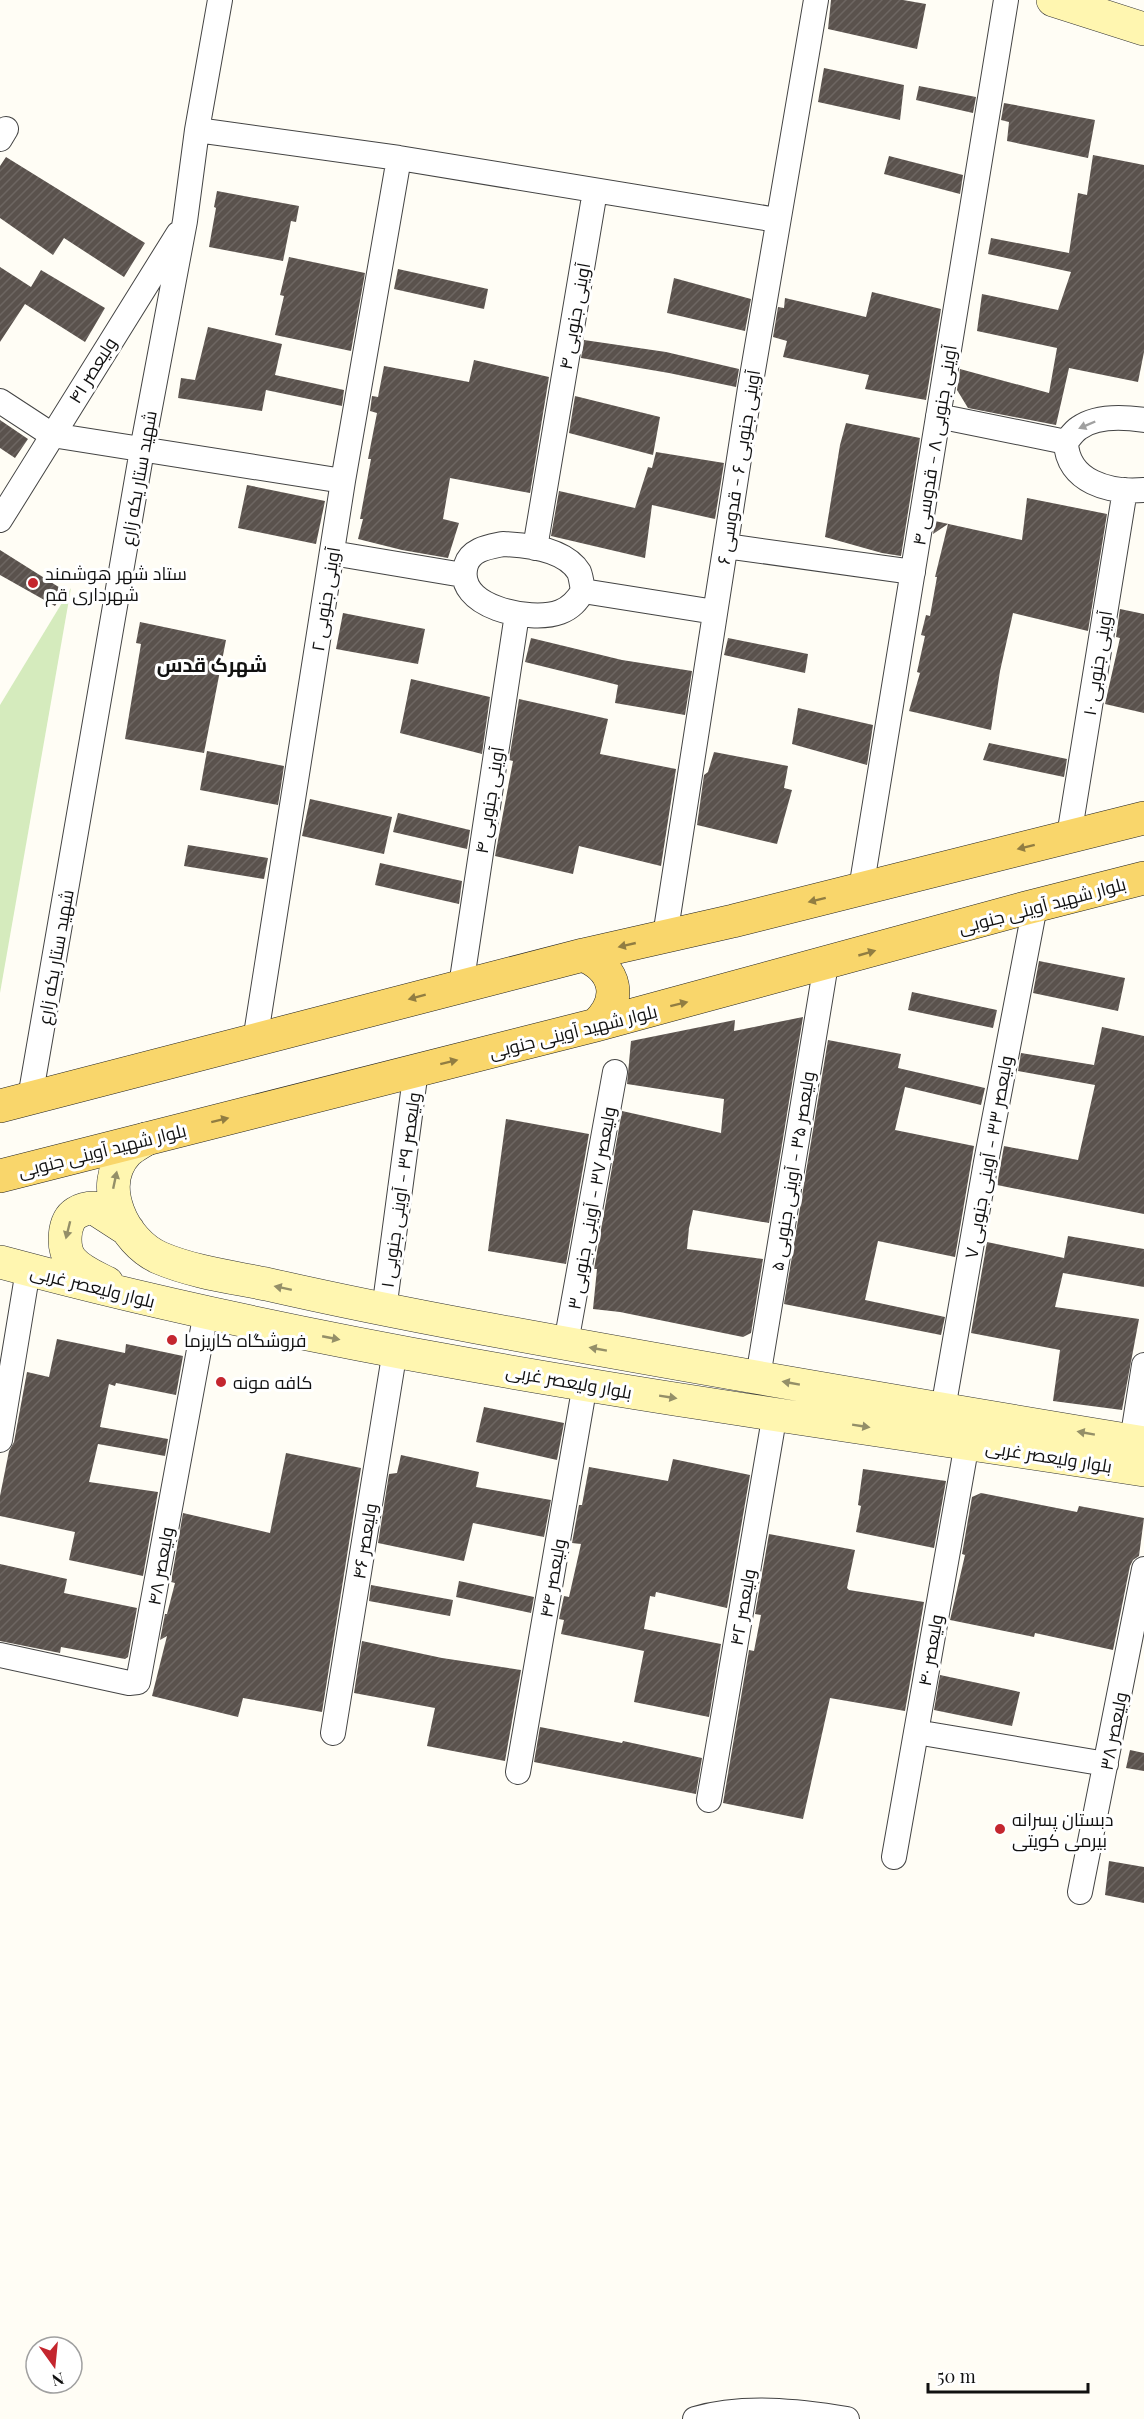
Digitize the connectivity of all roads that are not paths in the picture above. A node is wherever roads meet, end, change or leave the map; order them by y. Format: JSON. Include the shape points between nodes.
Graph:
{"nodes":[{"id":1,"x":220,"y":0,"type":"edge"},
{"id":2,"x":816,"y":0,"type":"edge"},
{"id":3,"x":1006,"y":0,"type":"edge"},
{"id":4,"x":1053,"y":0,"type":"edge"},
{"id":5,"x":1144,"y":29,"type":"edge"},
{"id":6,"x":197,"y":130,"type":"junction"},
{"id":7,"x":399,"y":158,"type":"junction"},
{"id":8,"x":595,"y":191,"type":"junction"},
{"id":9,"x":777,"y":220,"type":"junction"},
{"id":10,"x":185,"y":221,"type":"junction"},
{"id":11,"x":0,"y":401,"type":"edge"},
{"id":12,"x":938,"y":416,"type":"junction"},
{"id":13,"x":1144,"y":420,"type":"edge"},
{"id":14,"x":52,"y":435,"type":"junction"},
{"id":15,"x":1066,"y":442,"type":"junction"},
{"id":16,"x":142,"y":450,"type":"junction"},
{"id":17,"x":343,"y":481,"type":"junction"},
{"id":18,"x":1135,"y":490,"type":"edge"},
{"id":19,"x":0,"y":520,"type":"edge"},
{"id":20,"x":726,"y":546,"type":"junction"},
{"id":21,"x":535,"y":548,"type":"junction"},
{"id":22,"x":333,"y":554,"type":"junction"},
{"id":23,"x":913,"y":572,"type":"junction"},
{"id":24,"x":463,"y":575,"type":"junction"},
{"id":25,"x":583,"y":591,"type":"junction"},
{"id":26,"x":715,"y":612,"type":"junction"},
{"id":27,"x":518,"y":614,"type":"junction"},
{"id":28,"x":1144,"y":818,"type":"edge"},
{"id":29,"x":1069,"y":836,"type":"junction"},
{"id":30,"x":1144,"y":878,"type":"edge"},
{"id":31,"x":861,"y":889,"type":"junction"},
{"id":32,"x":1035,"y":906,"type":"junction"},
{"id":33,"x":666,"y":936,"type":"junction"},
{"id":34,"x":583,"y":955,"type":"junction"},
{"id":35,"x":826,"y":964,"type":"junction"},
{"id":36,"x":460,"y":986,"type":"junction"},
{"id":37,"x":596,"y":1025,"type":"junction"},
{"id":38,"x":255,"y":1041,"type":"junction"},
{"id":39,"x":416,"y":1070,"type":"junction"},
{"id":40,"x":615,"y":1072,"type":"dead end"},
{"id":41,"x":15,"y":1102,"type":"edge"},
{"id":42,"x":146,"y":1139,"type":"junction"},
{"id":43,"x":0,"y":1176,"type":"edge"},
{"id":44,"x":128,"y":1230,"type":"junction"},
{"id":45,"x":14,"y":1266,"type":"edge"},
{"id":46,"x":130,"y":1297,"type":"junction"},
{"id":47,"x":384,"y":1310,"type":"junction"},
{"id":48,"x":206,"y":1312,"type":"junction"},
{"id":49,"x":566,"y":1344,"type":"junction"},
{"id":50,"x":395,"y":1350,"type":"junction"},
{"id":51,"x":1144,"y":1365,"type":"edge"},
{"id":52,"x":758,"y":1377,"type":"junction"},
{"id":53,"x":585,"y":1384,"type":"junction"},
{"id":54,"x":943,"y":1409,"type":"junction"},
{"id":55,"x":774,"y":1413,"type":"junction"},
{"id":56,"x":0,"y":1440,"type":"edge"},
{"id":57,"x":968,"y":1443,"type":"junction"},
{"id":58,"x":1140,"y":1451,"type":"edge"},
{"id":59,"x":1144,"y":1569,"type":"edge"},
{"id":60,"x":0,"y":1655,"type":"edge"},
{"id":61,"x":916,"y":1732,"type":"junction"},
{"id":62,"x":333,"y":1733,"type":"dead end"},
{"id":63,"x":1106,"y":1764,"type":"junction"},
{"id":64,"x":518,"y":1772,"type":"dead end"},
{"id":65,"x":709,"y":1800,"type":"dead end"},
{"id":66,"x":894,"y":1857,"type":"dead end"},
{"id":67,"x":1080,"y":1892,"type":"dead end"},
{"id":68,"x":695,"y":2419,"type":"edge"},
{"id":69,"x":847,"y":2419,"type":"edge"}],
"edges":[{"from":1,"to":6,"type":"street","name":"شهید ستار یکه زارع"},
{"from":2,"to":9,"type":"street","name":"آوینی جنوبی ۶ - قدوسی ۶"},
{"from":3,"to":12,"type":"street","name":"آوینی جنوبی ۸ - قدوسی ۴"},
{"from":4,"to":5,"type":"main road"},
{"from":6,"to":7,"type":"street"},
{"from":6,"to":10,"type":"street","name":"شهید ستار یکه زارع"},
{"from":7,"to":8,"type":"street"},
{"from":7,"to":17,"type":"street","name":"آوینی جنوبی ۲"},
{"from":8,"to":9,"type":"street"},
{"from":8,"to":21,"type":"street","name":"آوینی جنوبی ۴"},
{"from":9,"to":20,"type":"street","name":"آوینی جنوبی ۶ - قدوسی ۶"},
{"from":10,"to":14,"type":"street","name":"ولیعصر ۴۱"},
{"from":10,"to":16,"type":"street","name":"شهید ستار یکه زارع"},
{"from":11,"to":14,"type":"street"},
{"from":12,"to":15,"type":"street"},
{"from":12,"to":23,"type":"street","name":"آوینی جنوبی ۸ - قدوسی ۴"},
{"from":13,"to":15,"type":"street","one_way":true,"via":[[1102,419],[1079,427]]},
{"from":14,"to":16,"type":"street"},
{"from":14,"to":19,"type":"street","name":"ولیعصر ۴۱"},
{"from":15,"to":18,"type":"street","via":[[1066,454],[1081,476],[1097,485]]},
{"from":16,"to":17,"type":"street"},
{"from":16,"to":41,"type":"street","name":"شهید ستار یکه زارع"},
{"from":17,"to":22,"type":"street","name":"آوینی جنوبی ۲"},
{"from":18,"to":29,"type":"street","name":"آوینی جنوبی ۱۰"},
{"from":20,"to":23,"type":"street"},
{"from":20,"to":26,"type":"street","name":"آوینی جنوبی ۶ - قدوسی ۶"},
{"from":21,"to":24,"type":"street","via":[[489,546],[475,552]]},
{"from":21,"to":25,"type":"street","via":[[569,561],[579,573]]},
{"from":22,"to":24,"type":"street"},
{"from":22,"to":38,"type":"street","name":"آوینی جنوبی ۲"},
{"from":23,"to":31,"type":"street","name":"آوینی جنوبی ۸ - قدوسی ۴"},
{"from":24,"to":27,"type":"street","via":[[468,588],[479,599],[501,611]]},
{"from":25,"to":26,"type":"street"},
{"from":25,"to":27,"type":"street","via":[[575,604],[559,613]]},
{"from":26,"to":33,"type":"street","name":"آوینی جنوبی ۶ - قدوسی ۶"},
{"from":27,"to":36,"type":"street","name":"آوینی جنوبی ۴"},
{"from":28,"to":29,"type":"main road"},
{"from":29,"to":31,"type":"main road","one_way":true},
{"from":30,"to":32,"type":"main road","name":"بلوار شهید آوینی جنوبی"},
{"from":31,"to":33,"type":"main road","one_way":true},
{"from":35,"to":32,"type":"main road","name":"بلوار شهید آوینی جنوبی","one_way":true},
{"from":32,"to":54,"type":"street","name":"ولیعصر ۳۳ - آوینی جنوبی ۷"},
{"from":33,"to":34,"type":"main road","one_way":true},
{"from":34,"to":36,"type":"main road"},
{"from":34,"to":37,"type":"main road","via":[[595,960],[611,979],[611,1005]]},
{"from":37,"to":35,"type":"main road","name":"بلوار شهید آوینی جنوبی","one_way":true},
{"from":35,"to":52,"type":"street","name":"ولیعصر ۳۵ - آوینی جنوبی ۵"},
{"from":36,"to":38,"type":"main road","one_way":true},
{"from":39,"to":37,"type":"main road","name":"بلوار شهید آوینی جنوبی","one_way":true},
{"from":38,"to":41,"type":"main road"},
{"from":42,"to":39,"type":"main road","name":"بلوار شهید آوینی جنوبی","one_way":true},
{"from":39,"to":47,"type":"street","name":"ولیعصر ۳۹ - آوینی جنوبی ۱"},
{"from":40,"to":49,"type":"street","name":"ولیعصر ۳۷ - آوینی جنوبی ۳"},
{"from":42,"to":43,"type":"main road","name":"بلوار شهید آوینی جنوبی"},
{"from":44,"to":42,"type":"main road","name":"بلوار ولیعصر غربی","one_way":true,"via":[[114,1204],[115,1174],[127,1152]]},
{"from":44,"to":46,"type":"main road","one_way":true,"via":[[94,1208],[84,1209],[74,1214],[67,1225],[66,1239],[70,1258],[80,1268]]},
{"from":47,"to":44,"type":"main road","name":"بلوار ولیعصر غربی","one_way":true,"via":[[191,1268],[158,1257],[136,1242]]},
{"from":45,"to":46,"type":"main road","name":"بلوار ولیعصر غربی"},
{"from":45,"to":56,"type":"street"},
{"from":46,"to":48,"type":"main road","name":"بلوار ولیعصر غربی"},
{"from":47,"to":49,"type":"main road","name":"بلوار ولیعصر غربی"},
{"from":48,"to":50,"type":"main road","name":"بلوار ولیعصر غربی","one_way":true},
{"from":48,"to":60,"type":"street","name":"ولیعصر ۴۸","via":[[138,1682]]},
{"from":52,"to":49,"type":"main road","name":"بلوار ولیعصر غربی","one_way":true},
{"from":50,"to":53,"type":"main road","name":"بلوار ولیعصر غربی"},
{"from":50,"to":62,"type":"street","name":"ولیعصر ۴۶"},
{"from":51,"to":58,"type":"street"},
{"from":54,"to":52,"type":"main road","name":"بلوار ولیعصر غربی","one_way":true},
{"from":53,"to":55,"type":"main road","name":"بلوار ولیعصر غربی","one_way":true},
{"from":53,"to":64,"type":"street","name":"ولیعصر ۴۴"},
{"from":58,"to":54,"type":"main road","name":"بلوار ولیعصر غربی","one_way":true},
{"from":55,"to":57,"type":"main road","name":"بلوار ولیعصر غربی","one_way":true},
{"from":55,"to":65,"type":"street","name":"ولیعصر ۴۲"},
{"from":57,"to":58,"type":"main road","name":"بلوار ولیعصر غربی"},
{"from":57,"to":61,"type":"street","name":"ولیعصر ۴۰"},
{"from":59,"to":63,"type":"street","name":"ولیعصر ۳۸"},
{"from":61,"to":63,"type":"street"},
{"from":61,"to":66,"type":"street","name":"ولیعصر ۴۰"},
{"from":63,"to":67,"type":"street","name":"ولیعصر ۳۸"},
{"from":68,"to":69,"type":"street","via":[[717,2412],[800,2412]]}]}
